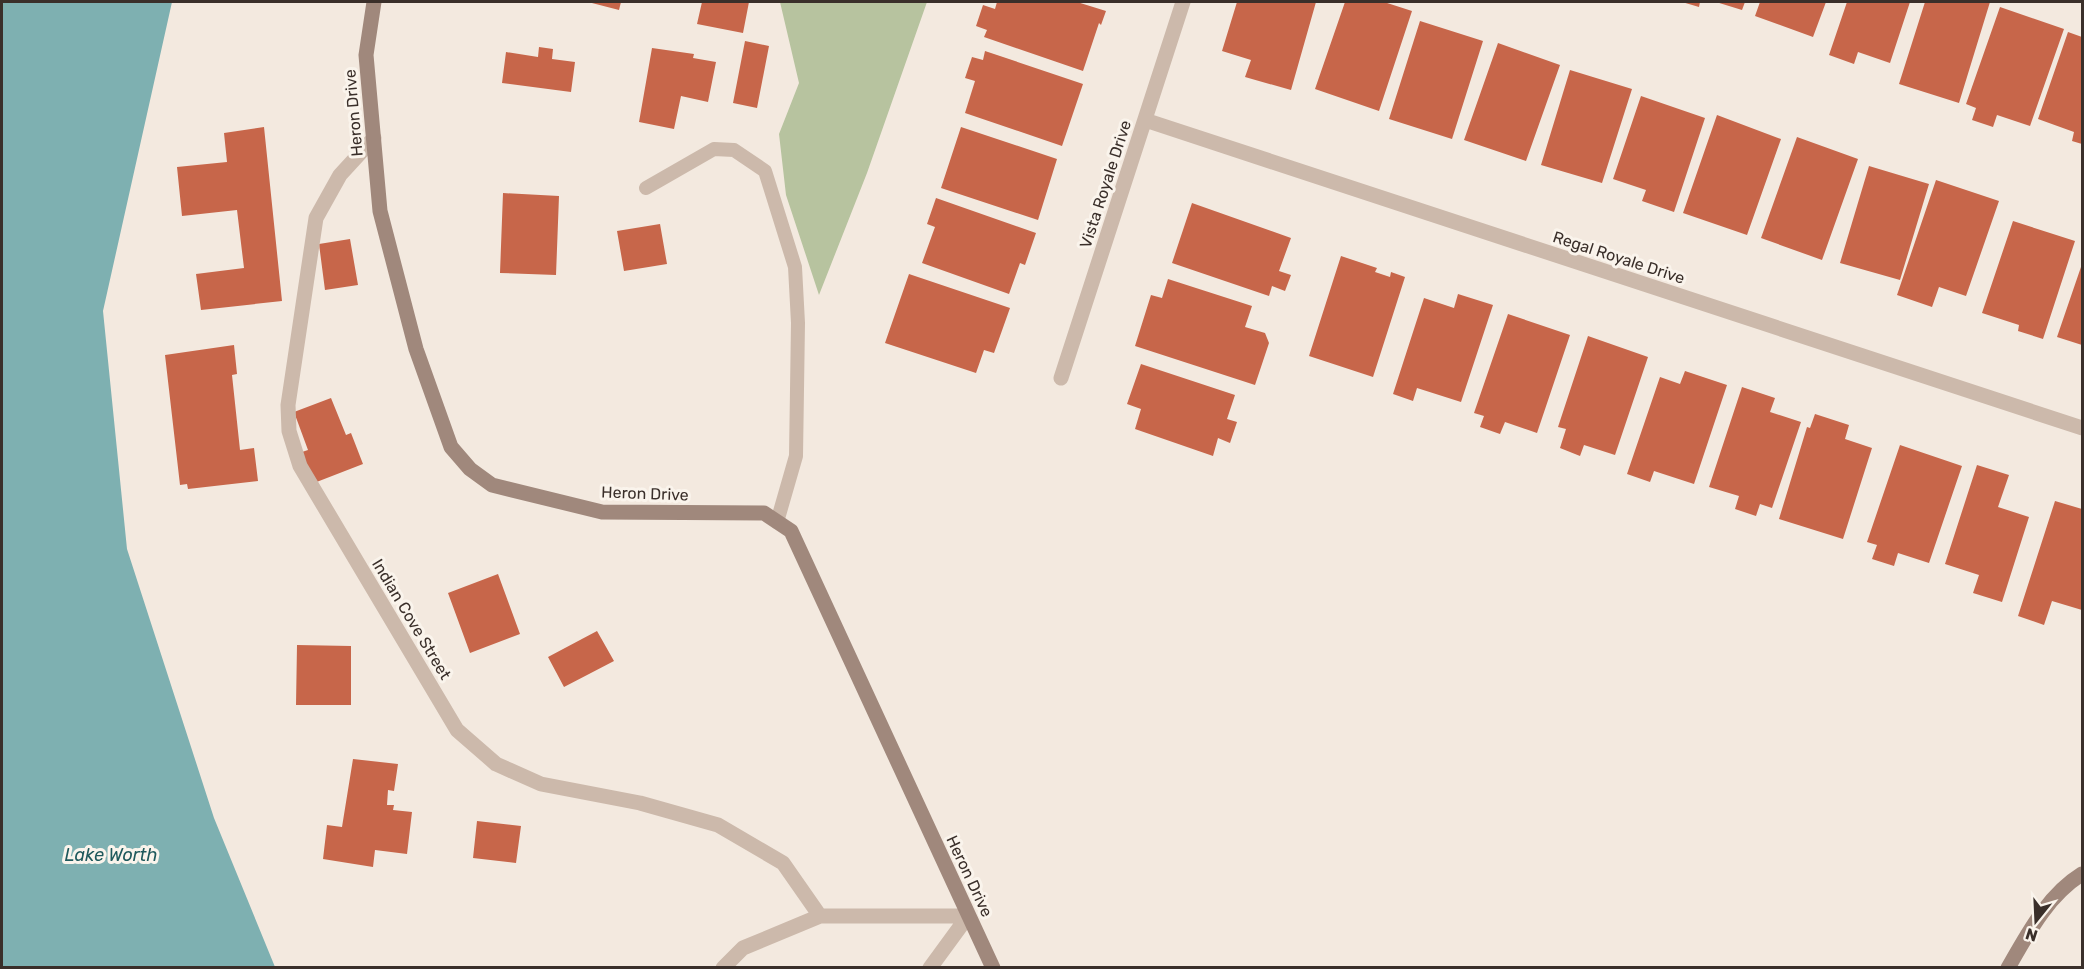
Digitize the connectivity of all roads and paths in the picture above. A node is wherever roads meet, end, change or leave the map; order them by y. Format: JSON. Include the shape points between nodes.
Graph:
{"nodes":[{"id":1,"x":374,"y":2,"type":"edge"},
{"id":2,"x":1183,"y":2,"type":"edge"},
{"id":3,"x":1145,"y":120,"type":"junction"},
{"id":4,"x":374,"y":138,"type":"junction"},
{"id":5,"x":646,"y":188,"type":"dead end"},
{"id":6,"x":1061,"y":378,"type":"dead end"},
{"id":7,"x":2082,"y":428,"type":"edge"},
{"id":8,"x":777,"y":522,"type":"junction"},
{"id":9,"x":2082,"y":874,"type":"edge"},
{"id":10,"x":820,"y":915,"type":"junction"},
{"id":11,"x":968,"y":915,"type":"junction"},
{"id":12,"x":723,"y":968,"type":"edge"},
{"id":13,"x":930,"y":968,"type":"edge"},
{"id":14,"x":993,"y":968,"type":"edge"},
{"id":15,"x":2008,"y":968,"type":"edge"}],
"edges":[{"from":1,"to":4,"type":"street","name":"Heron Drive","via":[[366,55]]},
{"from":2,"to":3,"type":"street","name":"Vista Royale Drive"},
{"from":3,"to":6,"type":"street","name":"Vista Royale Drive"},
{"from":3,"to":7,"type":"street","name":"Regal Royale Drive"},
{"from":4,"to":8,"type":"street","name":"Heron Drive","via":[[380,211],[416,349],[451,447],[470,469],[492,485],[602,512],[764,513]]},
{"from":4,"to":10,"type":"street","name":"Indian Cove Street","via":[[340,175],[316,218],[288,405],[289,431],[300,466],[457,730],[496,764],[541,784],[640,803],[718,825],[783,863]]},
{"from":5,"to":8,"type":"lane","via":[[714,149],[734,150],[765,171],[795,267],[798,323],[796,456]]},
{"from":8,"to":11,"type":"street","name":"Heron Drive","via":[[791,531]]},
{"from":9,"to":15,"type":"street","via":[[2036,919]]},
{"from":10,"to":11,"type":"street"},
{"from":10,"to":12,"type":"street","via":[[743,948]]},
{"from":11,"to":13,"type":"street"},
{"from":11,"to":14,"type":"street","name":"Heron Drive"}]}
